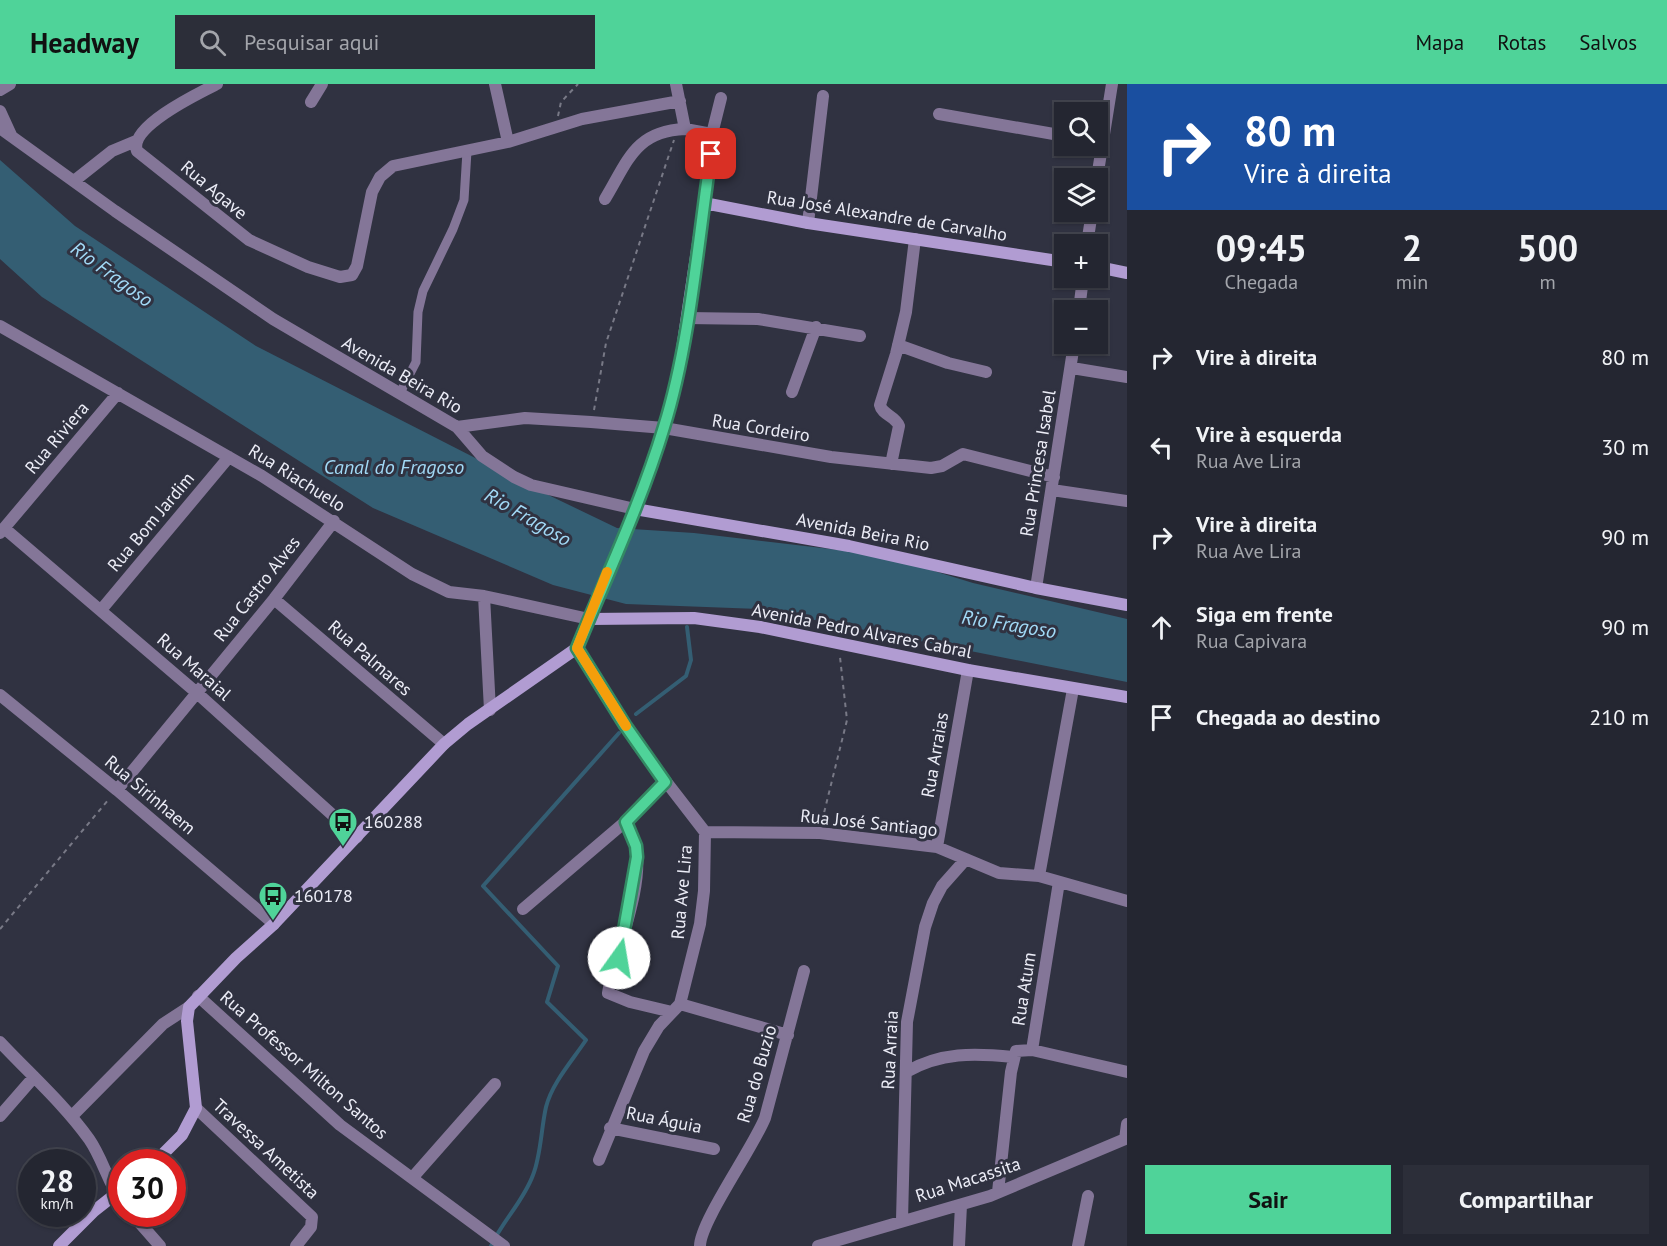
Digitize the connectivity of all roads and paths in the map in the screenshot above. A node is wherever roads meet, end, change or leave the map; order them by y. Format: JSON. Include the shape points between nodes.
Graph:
{"nodes":[{"id":1,"x":10,"y":84,"type":"edge"},
{"id":2,"x":217,"y":84,"type":"edge"},
{"id":3,"x":322,"y":84,"type":"edge"},
{"id":4,"x":495,"y":84,"type":"edge"},
{"id":5,"x":578,"y":84,"type":"edge"},
{"id":6,"x":676,"y":84,"type":"edge"},
{"id":7,"x":1112,"y":84,"type":"edge"},
{"id":8,"x":0,"y":90,"type":"edge"},
{"id":9,"x":823,"y":96,"type":"dead end"},
{"id":10,"x":721,"y":98,"type":"dead end"},
{"id":11,"x":680,"y":101,"type":"junction"},
{"id":12,"x":311,"y":102,"type":"dead end"},
{"id":13,"x":1108,"y":103,"type":"edge"},
{"id":14,"x":0,"y":111,"type":"edge"},
{"id":15,"x":939,"y":114,"type":"dead end"},
{"id":16,"x":556,"y":126,"type":"junction"},
{"id":17,"x":0,"y":128,"type":"edge"},
{"id":18,"x":681,"y":129,"type":"junction"},
{"id":19,"x":712,"y":134,"type":"junction"},
{"id":20,"x":1054,"y":134,"type":"edge"},
{"id":21,"x":15,"y":141,"type":"junction"},
{"id":22,"x":136,"y":141,"type":"junction"},
{"id":23,"x":508,"y":142,"type":"junction"},
{"id":24,"x":467,"y":151,"type":"junction"},
{"id":25,"x":74,"y":181,"type":"junction"},
{"id":26,"x":605,"y":199,"type":"dead end"},
{"id":27,"x":704,"y":203,"type":"junction"},
{"id":28,"x":808,"y":223,"type":"junction"},
{"id":29,"x":915,"y":239,"type":"junction"},
{"id":30,"x":1054,"y":260,"type":"edge"},
{"id":31,"x":1108,"y":269,"type":"edge"},
{"id":32,"x":1127,"y":273,"type":"edge"},
{"id":33,"x":687,"y":318,"type":"junction"},
{"id":34,"x":0,"y":326,"type":"edge"},
{"id":35,"x":816,"y":327,"type":"junction"},
{"id":36,"x":860,"y":336,"type":"dead end"},
{"id":37,"x":898,"y":345,"type":"junction"},
{"id":38,"x":1073,"y":354,"type":"edge"},
{"id":39,"x":1072,"y":368,"type":"junction"},
{"id":40,"x":986,"y":372,"type":"dead end"},
{"id":41,"x":1127,"y":377,"type":"edge"},
{"id":42,"x":792,"y":392,"type":"dead end"},
{"id":43,"x":118,"y":393,"type":"junction"},
{"id":44,"x":400,"y":393,"type":"junction"},
{"id":45,"x":591,"y":422,"type":"junction"},
{"id":46,"x":457,"y":427,"type":"junction"},
{"id":47,"x":664,"y":428,"type":"junction"},
{"id":48,"x":229,"y":457,"type":"junction"},
{"id":49,"x":891,"y":464,"type":"junction"},
{"id":50,"x":1054,"y":477,"type":"junction"},
{"id":51,"x":1052,"y":490,"type":"junction"},
{"id":52,"x":1127,"y":501,"type":"edge"},
{"id":53,"x":635,"y":509,"type":"junction"},
{"id":54,"x":334,"y":521,"type":"junction"},
{"id":55,"x":2,"y":531,"type":"edge"},
{"id":56,"x":1036,"y":588,"type":"junction"},
{"id":57,"x":484,"y":596,"type":"junction"},
{"id":58,"x":274,"y":598,"type":"junction"},
{"id":59,"x":1127,"y":605,"type":"edge"},
{"id":60,"x":100,"y":610,"type":"junction"},
{"id":61,"x":590,"y":614,"type":"junction"},
{"id":62,"x":835,"y":641,"type":"junction"},
{"id":63,"x":577,"y":648,"type":"junction"},
{"id":64,"x":968,"y":670,"type":"junction"},
{"id":65,"x":1073,"y":689,"type":"junction"},
{"id":66,"x":197,"y":693,"type":"junction"},
{"id":67,"x":0,"y":697,"type":"edge"},
{"id":68,"x":1127,"y":697,"type":"edge"},
{"id":69,"x":490,"y":710,"type":"junction"},
{"id":70,"x":444,"y":744,"type":"junction"},
{"id":71,"x":665,"y":782,"type":"junction"},
{"id":72,"x":117,"y":790,"type":"junction"},
{"id":73,"x":626,"y":822,"type":"junction"},
{"id":74,"x":705,"y":832,"type":"junction"},
{"id":75,"x":820,"y":833,"type":"junction"},
{"id":76,"x":357,"y":837,"type":"junction"},
{"id":77,"x":937,"y":847,"type":"junction"},
{"id":78,"x":966,"y":860,"type":"junction"},
{"id":79,"x":1039,"y":876,"type":"junction"},
{"id":80,"x":1059,"y":882,"type":"junction"},
{"id":81,"x":1127,"y":901,"type":"edge"},
{"id":82,"x":523,"y":909,"type":"dead end"},
{"id":83,"x":274,"y":924,"type":"junction"},
{"id":84,"x":0,"y":929,"type":"edge"},
{"id":85,"x":804,"y":971,"type":"dead end"},
{"id":86,"x":198,"y":996,"type":"junction"},
{"id":87,"x":189,"y":1007,"type":"junction"},
{"id":88,"x":676,"y":1008,"type":"junction"},
{"id":89,"x":788,"y":1035,"type":"junction"},
{"id":90,"x":0,"y":1042,"type":"edge"},
{"id":91,"x":1032,"y":1050,"type":"junction"},
{"id":92,"x":1013,"y":1057,"type":"junction"},
{"id":93,"x":906,"y":1072,"type":"junction"},
{"id":94,"x":1127,"y":1072,"type":"edge"},
{"id":95,"x":34,"y":1077,"type":"junction"},
{"id":96,"x":495,"y":1084,"type":"dead end"},
{"id":97,"x":196,"y":1108,"type":"junction"},
{"id":98,"x":0,"y":1116,"type":"edge"},
{"id":99,"x":72,"y":1116,"type":"junction"},
{"id":100,"x":1127,"y":1124,"type":"edge"},
{"id":101,"x":610,"y":1128,"type":"junction"},
{"id":102,"x":168,"y":1149,"type":"edge"},
{"id":103,"x":714,"y":1149,"type":"dead end"},
{"id":104,"x":599,"y":1160,"type":"dead end"},
{"id":105,"x":108,"y":1171,"type":"edge"},
{"id":106,"x":413,"y":1177,"type":"junction"},
{"id":107,"x":998,"y":1192,"type":"junction"},
{"id":108,"x":1088,"y":1196,"type":"dead end"},
{"id":109,"x":108,"y":1204,"type":"edge"},
{"id":110,"x":961,"y":1205,"type":"junction"},
{"id":111,"x":902,"y":1220,"type":"junction"},
{"id":112,"x":143,"y":1227,"type":"edge"},
{"id":113,"x":298,"y":1245,"type":"edge"},
{"id":114,"x":503,"y":1245,"type":"edge"},
{"id":115,"x":59,"y":1246,"type":"edge"},
{"id":116,"x":160,"y":1246,"type":"edge"},
{"id":117,"x":700,"y":1246,"type":"edge"},
{"id":118,"x":818,"y":1246,"type":"edge"},
{"id":119,"x":959,"y":1246,"type":"edge"},
{"id":120,"x":1078,"y":1246,"type":"edge"}],
"edges":[{"from":1,"to":8,"type":"street"},
{"from":2,"to":22,"type":"street","via":[[152,123]]},
{"from":3,"to":12,"type":"street"},
{"from":4,"to":23,"type":"street"},
{"from":5,"to":16,"type":"path","via":[[561,102]]},
{"from":6,"to":11,"type":"street"},
{"from":7,"to":13,"type":"street"},
{"from":9,"to":28,"type":"street"},
{"from":10,"to":19,"type":"street"},
{"from":11,"to":16,"type":"street"},
{"from":11,"to":18,"type":"street"},
{"from":14,"to":21,"type":"street","name":"Avenida Beira Rio"},
{"from":15,"to":20,"type":"street"},
{"from":16,"to":23,"type":"street"},
{"from":17,"to":21,"type":"street","name":"Avenida Beira Rio"},
{"from":18,"to":19,"type":"street"},
{"from":18,"to":26,"type":"street","via":[[641,142]]},
{"from":18,"to":45,"type":"path","via":[[606,343]]},
{"from":19,"to":27,"type":"street"},
{"from":21,"to":25,"type":"street","name":"Avenida Beira Rio"},
{"from":22,"to":24,"type":"street","name":"Rua Agave","via":[[138,153],[228,226],[308,267],[340,277],[354,273],[370,199],[376,182],[385,172],[411,161]]},
{"from":22,"to":25,"type":"street","via":[[112,151]]},
{"from":23,"to":24,"type":"street"},
{"from":24,"to":44,"type":"street","via":[[464,200],[423,291],[416,362]]},
{"from":25,"to":44,"type":"street","name":"Avenida Beira Rio","via":[[273,319]]},
{"from":27,"to":28,"type":"main road","name":"Rua José Alexandre de Carvalho"},
{"from":27,"to":33,"type":"main road"},
{"from":28,"to":29,"type":"main road","name":"Rua José Alexandre de Carvalho"},
{"from":29,"to":30,"type":"main road","name":"Rua José Alexandre de Carvalho"},
{"from":29,"to":37,"type":"street"},
{"from":31,"to":32,"type":"main road"},
{"from":33,"to":35,"type":"street","via":[[758,319]]},
{"from":33,"to":47,"type":"main road"},
{"from":34,"to":43,"type":"street","name":"Rua Riachuelo"},
{"from":35,"to":36,"type":"street"},
{"from":35,"to":42,"type":"street"},
{"from":37,"to":40,"type":"street"},
{"from":37,"to":49,"type":"street","via":[[880,405],[899,426]]},
{"from":38,"to":39,"type":"street","name":"Rua Princesa Isabel"},
{"from":39,"to":41,"type":"street"},
{"from":39,"to":50,"type":"street","name":"Rua Princesa Isabel"},
{"from":43,"to":48,"type":"street","name":"Rua Riachuelo"},
{"from":43,"to":55,"type":"street","name":"Rua Riviera"},
{"from":44,"to":46,"type":"street","name":"Avenida Beira Rio"},
{"from":45,"to":46,"type":"street","name":"Rua Cordeiro","via":[[525,418]]},
{"from":45,"to":47,"type":"street","name":"Rua Cordeiro"},
{"from":46,"to":53,"type":"street","name":"Avenida Beira Rio","via":[[482,456],[531,485]]},
{"from":47,"to":49,"type":"street","name":"Rua Cordeiro","via":[[776,449]]},
{"from":47,"to":53,"type":"main road"},
{"from":48,"to":54,"type":"street","name":"Rua Riachuelo"},
{"from":48,"to":60,"type":"street","name":"Rua Bom Jardim"},
{"from":49,"to":50,"type":"street","name":"Rua Cordeiro","via":[[932,468],[963,454]]},
{"from":50,"to":51,"type":"street","name":"Rua Princesa Isabel"},
{"from":51,"to":52,"type":"street"},
{"from":51,"to":56,"type":"street","name":"Rua Princesa Isabel"},
{"from":53,"to":56,"type":"main road","name":"Avenida Beira Rio","via":[[849,546]]},
{"from":53,"to":61,"type":"main road"},
{"from":54,"to":57,"type":"street","name":"Rua Riachuelo","via":[[412,574],[449,592]]},
{"from":54,"to":58,"type":"street","name":"Rua Castro Alves"},
{"from":55,"to":60,"type":"street","name":"Rua Maraial"},
{"from":56,"to":59,"type":"main road","name":"Avenida Beira Rio"},
{"from":57,"to":61,"type":"street","name":"Rua Riachuelo"},
{"from":57,"to":69,"type":"street"},
{"from":58,"to":66,"type":"street","name":"Rua Castro Alves"},
{"from":58,"to":70,"type":"street","name":"Rua Palmares"},
{"from":60,"to":66,"type":"street","name":"Rua Maraial"},
{"from":61,"to":62,"type":"main road","name":"Avenida Pedro Alvares Cabral","via":[[694,618]]},
{"from":61,"to":63,"type":"main road"},
{"from":62,"to":64,"type":"main road","name":"Avenida Pedro Alvares Cabral"},
{"from":62,"to":75,"type":"path","via":[[842,662],[847,720]]},
{"from":63,"to":69,"type":"main road"},
{"from":63,"to":71,"type":"street","name":"Rua Ave Lira"},
{"from":64,"to":65,"type":"main road","name":"Avenida Pedro Alvares Cabral"},
{"from":64,"to":77,"type":"street","name":"Rua Arraias"},
{"from":65,"to":68,"type":"main road","name":"Avenida Pedro Alvares Cabral"},
{"from":65,"to":79,"type":"street"},
{"from":66,"to":72,"type":"street","name":"Rua Castro Alves"},
{"from":66,"to":76,"type":"street","name":"Rua Maraial"},
{"from":67,"to":72,"type":"street","name":"Rua Sirinhaem"},
{"from":69,"to":70,"type":"main road"},
{"from":70,"to":76,"type":"main road"},
{"from":71,"to":73,"type":"street"},
{"from":71,"to":74,"type":"street","name":"Rua Ave Lira"},
{"from":72,"to":83,"type":"street","name":"Rua Sirinhaem"},
{"from":72,"to":84,"type":"path"},
{"from":73,"to":82,"type":"street"},
{"from":73,"to":88,"type":"street","via":[[636,846],[636,872],[608,993]]},
{"from":74,"to":75,"type":"street","name":"Rua José Santiago"},
{"from":74,"to":88,"type":"street","name":"Rua Ave Lira","via":[[700,924]]},
{"from":75,"to":77,"type":"street","name":"Rua José Santiago"},
{"from":76,"to":83,"type":"main road"},
{"from":77,"to":78,"type":"street","name":"Rua José Santiago"},
{"from":78,"to":79,"type":"street","name":"Rua José Santiago","via":[[1008,875]]},
{"from":78,"to":93,"type":"street","name":"Rua Arraia","via":[[942,886],[925,927],[907,1022]]},
{"from":79,"to":80,"type":"street","name":"Rua José Santiago"},
{"from":80,"to":81,"type":"street","name":"Rua José Santiago"},
{"from":80,"to":91,"type":"street","name":"Rua Atum"},
{"from":83,"to":86,"type":"main road"},
{"from":85,"to":89,"type":"street","name":"Rua do Buzio"},
{"from":86,"to":87,"type":"main road"},
{"from":86,"to":106,"type":"street","name":"Rua Professor Milton Santos","via":[[340,1125]]},
{"from":87,"to":97,"type":"main road","via":[[187,1022]]},
{"from":87,"to":99,"type":"street","via":[[163,1024]]},
{"from":88,"to":89,"type":"street"},
{"from":88,"to":101,"type":"street","name":"Rua Ave Lira","via":[[644,1051]]},
{"from":89,"to":117,"type":"street","name":"Rua do Buzio","via":[[757,1137],[705,1227]]},
{"from":90,"to":95,"type":"street"},
{"from":91,"to":92,"type":"street","name":"Rua Atum","via":[[1019,1050]]},
{"from":91,"to":94,"type":"street"},
{"from":92,"to":93,"type":"street","via":[[946,1056]]},
{"from":92,"to":107,"type":"street"},
{"from":93,"to":111,"type":"street","name":"Rua Arraia"},
{"from":95,"to":98,"type":"street"},
{"from":95,"to":99,"type":"street"},
{"from":96,"to":106,"type":"street"},
{"from":97,"to":102,"type":"main road","via":[[182,1135]]},
{"from":97,"to":113,"type":"street","name":"Travessa Ametista","via":[[312,1217],[311,1227]]},
{"from":99,"to":105,"type":"street"},
{"from":100,"to":107,"type":"street","name":"Rua Macassita","via":[[1125,1139]]},
{"from":101,"to":103,"type":"street","name":"Rua Águia"},
{"from":101,"to":104,"type":"street","name":"Rua Ave Lira"},
{"from":106,"to":114,"type":"street","name":"Rua Professor Milton Santos"},
{"from":107,"to":110,"type":"street","name":"Rua Macassita"},
{"from":108,"to":120,"type":"street"},
{"from":109,"to":115,"type":"main road"},
{"from":110,"to":111,"type":"street","name":"Rua Macassita"},
{"from":110,"to":119,"type":"street"},
{"from":111,"to":118,"type":"street","name":"Rua Macassita"},
{"from":112,"to":116,"type":"street"}]}
